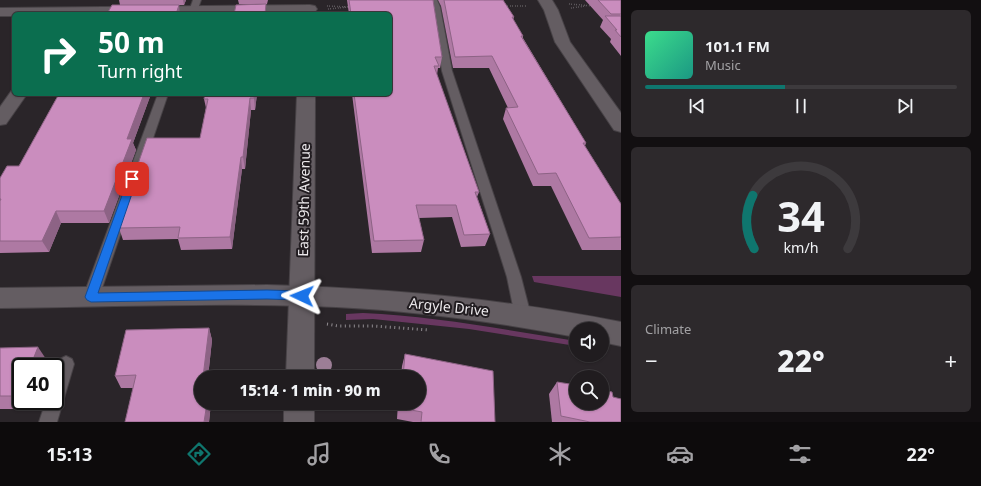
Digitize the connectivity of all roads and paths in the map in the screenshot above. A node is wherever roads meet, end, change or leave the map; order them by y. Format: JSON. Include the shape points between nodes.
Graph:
{"nodes":[{"id":1,"x":86,"y":0,"type":"edge"},
{"id":2,"x":433,"y":0,"type":"edge"},
{"id":3,"x":545,"y":0,"type":"edge"},
{"id":4,"x":565,"y":4,"type":"dead end"},
{"id":5,"x":327,"y":6,"type":"dead end"},
{"id":6,"x":586,"y":6,"type":"junction"},
{"id":7,"x":600,"y":6,"type":"edge"},
{"id":8,"x":194,"y":8,"type":"edge"},
{"id":9,"x":310,"y":8,"type":"edge"},
{"id":10,"x":568,"y":8,"type":"dead end"},
{"id":11,"x":327,"y":9,"type":"dead end"},
{"id":12,"x":0,"y":12,"type":"edge"},
{"id":13,"x":12,"y":12,"type":"edge"},
{"id":14,"x":76,"y":12,"type":"edge"},
{"id":15,"x":99,"y":12,"type":"edge"},
{"id":16,"x":17,"y":96,"type":"edge"},
{"id":17,"x":162,"y":96,"type":"edge"},
{"id":18,"x":306,"y":96,"type":"edge"},
{"id":19,"x":0,"y":120,"type":"edge"},
{"id":20,"x":621,"y":126,"type":"edge"},
{"id":21,"x":302,"y":296,"type":"junction"},
{"id":22,"x":91,"y":297,"type":"junction"},
{"id":23,"x":0,"y":298,"type":"edge"},
{"id":24,"x":523,"y":316,"type":"junction"},
{"id":25,"x":569,"y":324,"type":"edge"},
{"id":26,"x":327,"y":325,"type":"dead end"},
{"id":27,"x":436,"y":330,"type":"dead end"},
{"id":28,"x":609,"y":331,"type":"edge"},
{"id":29,"x":621,"y":334,"type":"edge"},
{"id":30,"x":66,"y":364,"type":"dead end"},
{"id":31,"x":300,"y":370,"type":"edge"},
{"id":32,"x":64,"y":371,"type":"edge"},
{"id":33,"x":52,"y":410,"type":"edge"},
{"id":34,"x":299,"y":410,"type":"edge"},
{"id":35,"x":48,"y":422,"type":"edge"},
{"id":36,"x":299,"y":422,"type":"edge"}],
"edges":[{"from":1,"to":14,"type":"street"},
{"from":2,"to":24,"type":"lane","via":[[446,71],[514,277]]},
{"from":3,"to":20,"type":"street","via":[[563,42]]},
{"from":4,"to":6,"type":"path"},
{"from":5,"to":11,"type":"path","via":[[349,7]]},
{"from":6,"to":7,"type":"path"},
{"from":6,"to":10,"type":"path"},
{"from":8,"to":9,"type":"street"},
{"from":8,"to":15,"type":"street"},
{"from":12,"to":13,"type":"street"},
{"from":16,"to":19,"type":"street"},
{"from":17,"to":22,"type":"lane"},
{"from":18,"to":21,"type":"street","name":"East 59th Avenue"},
{"from":21,"to":22,"type":"street","name":"Argyle Drive","via":[[267,294]]},
{"from":21,"to":24,"type":"street","name":"Argyle Drive","via":[[421,304]]},
{"from":21,"to":31,"type":"street","name":"East 59th Avenue"},
{"from":22,"to":23,"type":"street","name":"Argyle Drive"},
{"from":24,"to":25,"type":"street","name":"Argyle Drive"},
{"from":26,"to":27,"type":"path"},
{"from":28,"to":29,"type":"street"},
{"from":30,"to":32,"type":"lane"},
{"from":33,"to":35,"type":"lane"},
{"from":34,"to":36,"type":"street"}]}
